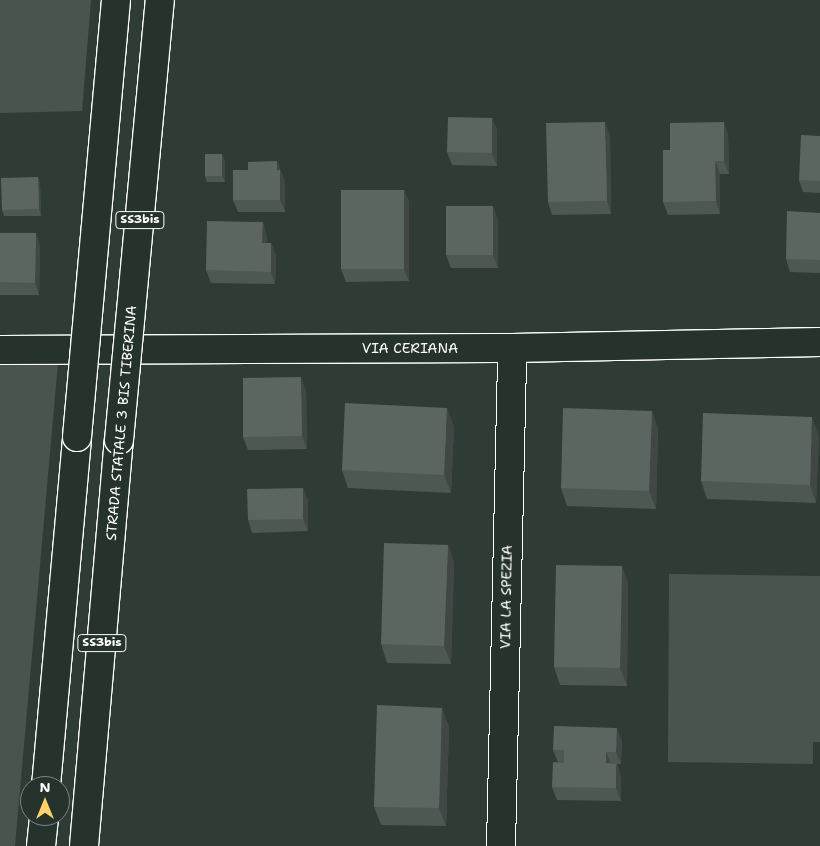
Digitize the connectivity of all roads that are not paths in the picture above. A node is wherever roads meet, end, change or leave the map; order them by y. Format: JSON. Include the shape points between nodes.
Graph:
{"nodes":[{"id":1,"x":116,"y":0,"type":"edge"},
{"id":2,"x":160,"y":0,"type":"edge"},
{"id":3,"x":820,"y":342,"type":"edge"},
{"id":4,"x":512,"y":348,"type":"junction"},
{"id":5,"x":0,"y":350,"type":"edge"},
{"id":6,"x":47,"y":776,"type":"edge"},
{"id":7,"x":43,"y":826,"type":"edge"},
{"id":8,"x":41,"y":846,"type":"edge"},
{"id":9,"x":84,"y":846,"type":"edge"},
{"id":10,"x":500,"y":846,"type":"edge"}],
"edges":[{"from":1,"to":6,"type":"main road","number":"SS3bis","bridge":true},
{"from":2,"to":9,"type":"main road","name":"STRADA STATALE 3 BIS TIBERINA","number":"SS3bis","bridge":true},
{"from":3,"to":4,"type":"main road","name":"VIA CERIANA"},
{"from":4,"to":5,"type":"main road","name":"VIA CERIANA"},
{"from":4,"to":10,"type":"main road","name":"VIA LA SPEZIA"},
{"from":7,"to":8,"type":"main road"}]}
